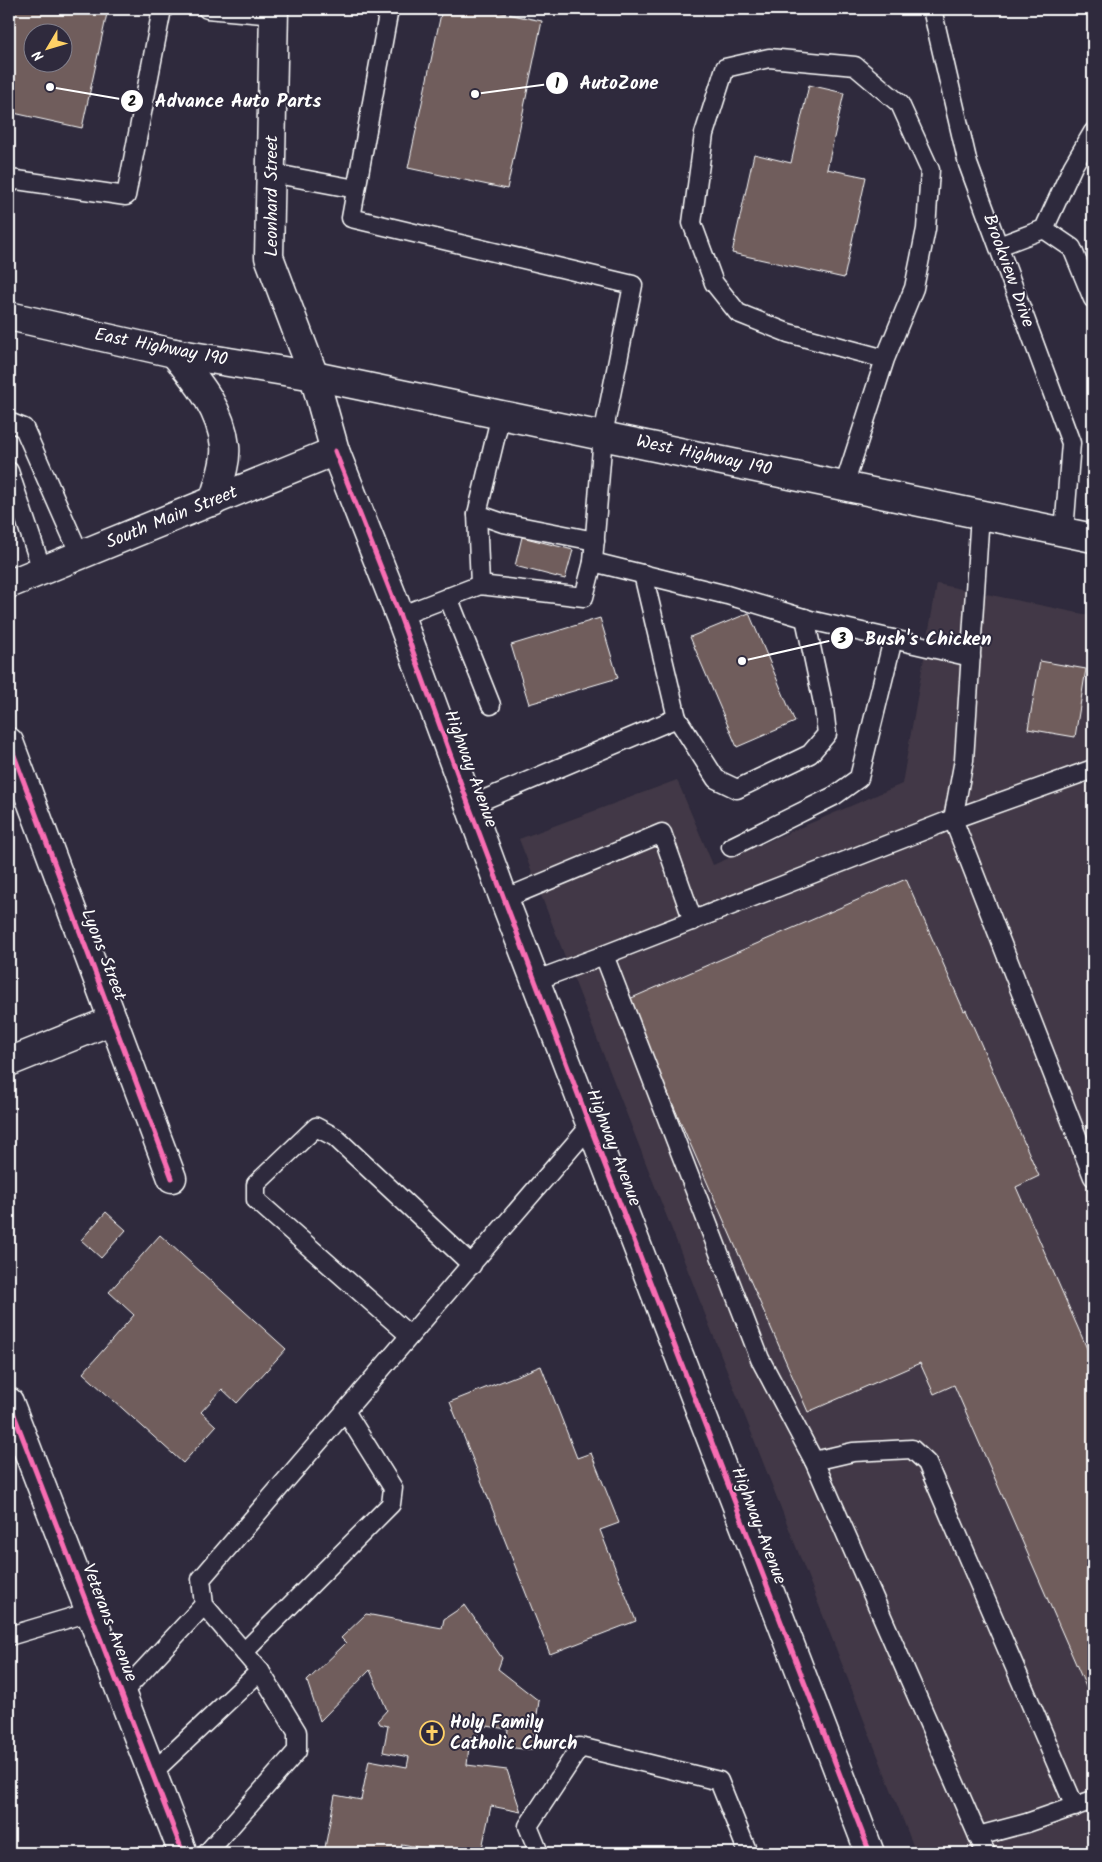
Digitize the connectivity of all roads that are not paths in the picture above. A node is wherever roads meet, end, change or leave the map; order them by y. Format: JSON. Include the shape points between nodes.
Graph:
{"nodes":[{"id":1,"x":162,"y":9,"type":"edge"},
{"id":2,"x":207,"y":9,"type":"edge"},
{"id":3,"x":390,"y":9,"type":"edge"},
{"id":4,"x":932,"y":9,"type":"edge"},
{"id":5,"x":274,"y":12,"type":"edge"},
{"id":6,"x":1093,"y":132,"type":"edge"},
{"id":7,"x":271,"y":173,"type":"junction"},
{"id":8,"x":9,"y":185,"type":"edge"},
{"id":9,"x":356,"y":189,"type":"junction"},
{"id":10,"x":1044,"y":230,"type":"junction"},
{"id":11,"x":999,"y":246,"type":"junction"},
{"id":12,"x":1093,"y":299,"type":"edge"},
{"id":13,"x":9,"y":316,"type":"edge"},
{"id":14,"x":174,"y":353,"type":"junction"},
{"id":15,"x":884,"y":358,"type":"junction"},
{"id":16,"x":314,"y":376,"type":"junction"},
{"id":17,"x":500,"y":414,"type":"junction"},
{"id":18,"x":9,"y":422,"type":"edge"},
{"id":19,"x":603,"y":435,"type":"junction"},
{"id":20,"x":335,"y":451,"type":"junction"},
{"id":21,"x":10,"y":479,"type":"edge"},
{"id":22,"x":844,"y":486,"type":"junction"},
{"id":23,"x":213,"y":502,"type":"junction"},
{"id":24,"x":477,"y":514,"type":"junction"},
{"id":25,"x":980,"y":514,"type":"junction"},
{"id":26,"x":1064,"y":532,"type":"junction"},
{"id":27,"x":1093,"y":538,"type":"edge"},
{"id":28,"x":595,"y":541,"type":"junction"},
{"id":29,"x":80,"y":555,"type":"junction"},
{"id":30,"x":593,"y":562,"type":"junction"},
{"id":31,"x":42,"y":570,"type":"junction"},
{"id":32,"x":643,"y":574,"type":"junction"},
{"id":33,"x":9,"y":584,"type":"edge"},
{"id":34,"x":480,"y":585,"type":"junction"},
{"id":35,"x":448,"y":598,"type":"junction"},
{"id":36,"x":400,"y":616,"type":"junction"},
{"id":37,"x":805,"y":618,"type":"junction"},
{"id":38,"x":893,"y":639,"type":"junction"},
{"id":39,"x":971,"y":656,"type":"junction"},
{"id":40,"x":491,"y":705,"type":"dead end"},
{"id":41,"x":677,"y":718,"type":"junction"},
{"id":42,"x":9,"y":742,"type":"edge"},
{"id":43,"x":1093,"y":769,"type":"edge"},
{"id":44,"x":469,"y":806,"type":"junction"},
{"id":45,"x":953,"y":819,"type":"junction"},
{"id":46,"x":730,"y":847,"type":"dead end"},
{"id":47,"x":504,"y":899,"type":"junction"},
{"id":48,"x":693,"y":921,"type":"junction"},
{"id":49,"x":604,"y":955,"type":"junction"},
{"id":50,"x":534,"y":981,"type":"junction"},
{"id":51,"x":113,"y":1020,"type":"junction"},
{"id":52,"x":9,"y":1062,"type":"edge"},
{"id":53,"x":590,"y":1126,"type":"junction"},
{"id":54,"x":1093,"y":1176,"type":"edge"},
{"id":55,"x":172,"y":1178,"type":"dead end"},
{"id":56,"x":472,"y":1265,"type":"junction"},
{"id":57,"x":409,"y":1336,"type":"junction"},
{"id":58,"x":9,"y":1402,"type":"edge"},
{"id":59,"x":345,"y":1411,"type":"junction"},
{"id":60,"x":14,"y":1432,"type":"edge"},
{"id":61,"x":814,"y":1461,"type":"junction"},
{"id":62,"x":204,"y":1605,"type":"junction"},
{"id":63,"x":90,"y":1612,"type":"junction"},
{"id":64,"x":9,"y":1636,"type":"edge"},
{"id":65,"x":244,"y":1652,"type":"junction"},
{"id":66,"x":260,"y":1671,"type":"junction"},
{"id":67,"x":122,"y":1693,"type":"junction"},
{"id":68,"x":153,"y":1772,"type":"junction"},
{"id":69,"x":1093,"y":1800,"type":"edge"},
{"id":70,"x":1074,"y":1807,"type":"junction"},
{"id":71,"x":978,"y":1836,"type":"junction"},
{"id":72,"x":183,"y":1853,"type":"edge"},
{"id":73,"x":207,"y":1853,"type":"edge"},
{"id":74,"x":539,"y":1853,"type":"edge"},
{"id":75,"x":748,"y":1853,"type":"edge"},
{"id":76,"x":870,"y":1853,"type":"edge"},
{"id":77,"x":986,"y":1853,"type":"edge"}],
"edges":[{"from":1,"to":8,"type":"lane","via":[[126,196],[10,179]]},
{"from":2,"to":5,"type":"lane"},
{"from":3,"to":9,"type":"lane"},
{"from":4,"to":11,"type":"lane","name":"Brookview Drive","via":[[968,164]]},
{"from":5,"to":7,"type":"street","name":"Leonhard Street"},
{"from":6,"to":10,"type":"lane"},
{"from":7,"to":9,"type":"lane"},
{"from":7,"to":16,"type":"street","name":"Leonhard Street","via":[[269,257]]},
{"from":9,"to":19,"type":"lane","via":[[351,218],[633,285]]},
{"from":10,"to":11,"type":"lane"},
{"from":10,"to":12,"type":"lane","via":[[1072,248]]},
{"from":11,"to":26,"type":"lane","name":"Brookview Drive","via":[[1071,443]]},
{"from":13,"to":14,"type":"street","name":"East Highway 190"},
{"from":14,"to":16,"type":"street","name":"East Highway 190"},
{"from":14,"to":23,"type":"street","via":[[205,391],[219,421],[225,447]]},
{"from":15,"to":15,"type":"lane","via":[[914,288],[926,229],[930,170],[900,104],[854,66],[769,58],[725,68],[704,134],[692,223],[714,283],[738,313],[788,333]]},
{"from":15,"to":22,"type":"lane"},
{"from":16,"to":17,"type":"street","name":"West Highway 190"},
{"from":16,"to":20,"type":"street","name":"Leonhard Street"},
{"from":17,"to":19,"type":"street","name":"West Highway 190"},
{"from":17,"to":24,"type":"lane"},
{"from":18,"to":29,"type":"lane","via":[[24,428]]},
{"from":19,"to":22,"type":"street","name":"West Highway 190"},
{"from":19,"to":28,"type":"lane"},
{"from":20,"to":23,"type":"street","name":"South Main Street"},
{"from":20,"to":36,"type":"street","name":"Highway Avenue"},
{"from":21,"to":31,"type":"lane"},
{"from":22,"to":25,"type":"street","name":"West Highway 190"},
{"from":23,"to":29,"type":"street","name":"South Main Street"},
{"from":24,"to":28,"type":"lane","via":[[504,523]]},
{"from":24,"to":34,"type":"lane"},
{"from":25,"to":26,"type":"street","name":"West Highway 190"},
{"from":25,"to":39,"type":"lane"},
{"from":26,"to":27,"type":"street","name":"West Highway 190"},
{"from":28,"to":30,"type":"lane"},
{"from":29,"to":31,"type":"street","name":"South Main Street"},
{"from":30,"to":32,"type":"lane"},
{"from":30,"to":34,"type":"lane","via":[[584,596]]},
{"from":31,"to":33,"type":"street","name":"South Main Street"},
{"from":32,"to":37,"type":"lane"},
{"from":32,"to":41,"type":"lane"},
{"from":34,"to":35,"type":"lane"},
{"from":35,"to":36,"type":"lane"},
{"from":35,"to":40,"type":"lane"},
{"from":36,"to":44,"type":"street","name":"Highway Avenue"},
{"from":37,"to":38,"type":"lane"},
{"from":37,"to":41,"type":"lane","via":[[827,734],[810,754],[736,789],[716,779]]},
{"from":38,"to":39,"type":"lane"},
{"from":38,"to":46,"type":"lane","via":[[859,778],[834,796]]},
{"from":39,"to":45,"type":"lane","via":[[964,760]]},
{"from":41,"to":44,"type":"lane"},
{"from":42,"to":51,"type":"street","name":"Lyons Street"},
{"from":43,"to":45,"type":"lane"},
{"from":44,"to":47,"type":"street","name":"Highway Avenue"},
{"from":45,"to":48,"type":"lane"},
{"from":45,"to":54,"type":"lane"},
{"from":47,"to":48,"type":"lane","via":[[662,833]]},
{"from":47,"to":50,"type":"street","name":"Highway Avenue"},
{"from":48,"to":49,"type":"lane"},
{"from":49,"to":50,"type":"lane"},
{"from":49,"to":61,"type":"lane","via":[[760,1360]]},
{"from":50,"to":53,"type":"street","name":"Highway Avenue"},
{"from":51,"to":52,"type":"street"},
{"from":51,"to":55,"type":"street","name":"Lyons Street"},
{"from":53,"to":56,"type":"lane"},
{"from":53,"to":76,"type":"street","name":"Highway Avenue"},
{"from":56,"to":57,"type":"lane"},
{"from":56,"to":57,"type":"lane","via":[[335,1136],[316,1127],[256,1184],[256,1200]]},
{"from":57,"to":59,"type":"lane"},
{"from":58,"to":60,"type":"street","name":"Veterans Avenue"},
{"from":59,"to":62,"type":"lane","via":[[200,1579]]},
{"from":59,"to":65,"type":"lane","via":[[393,1488],[391,1504]]},
{"from":60,"to":63,"type":"street","name":"Veterans Avenue"},
{"from":61,"to":70,"type":"lane","via":[[853,1452],[912,1449],[927,1463]]},
{"from":61,"to":71,"type":"lane"},
{"from":62,"to":65,"type":"lane"},
{"from":62,"to":67,"type":"lane"},
{"from":63,"to":64,"type":"lane"},
{"from":63,"to":67,"type":"street","name":"Veterans Avenue"},
{"from":65,"to":66,"type":"lane"},
{"from":66,"to":68,"type":"lane"},
{"from":66,"to":73,"type":"lane","via":[[297,1732],[297,1751]]},
{"from":67,"to":68,"type":"street","name":"Veterans Avenue"},
{"from":68,"to":72,"type":"street","name":"Veterans Avenue"},
{"from":69,"to":70,"type":"lane"},
{"from":70,"to":71,"type":"lane"},
{"from":71,"to":77,"type":"lane"},
{"from":74,"to":75,"type":"lane","via":[[528,1826],[580,1747],[719,1781]]}]}
